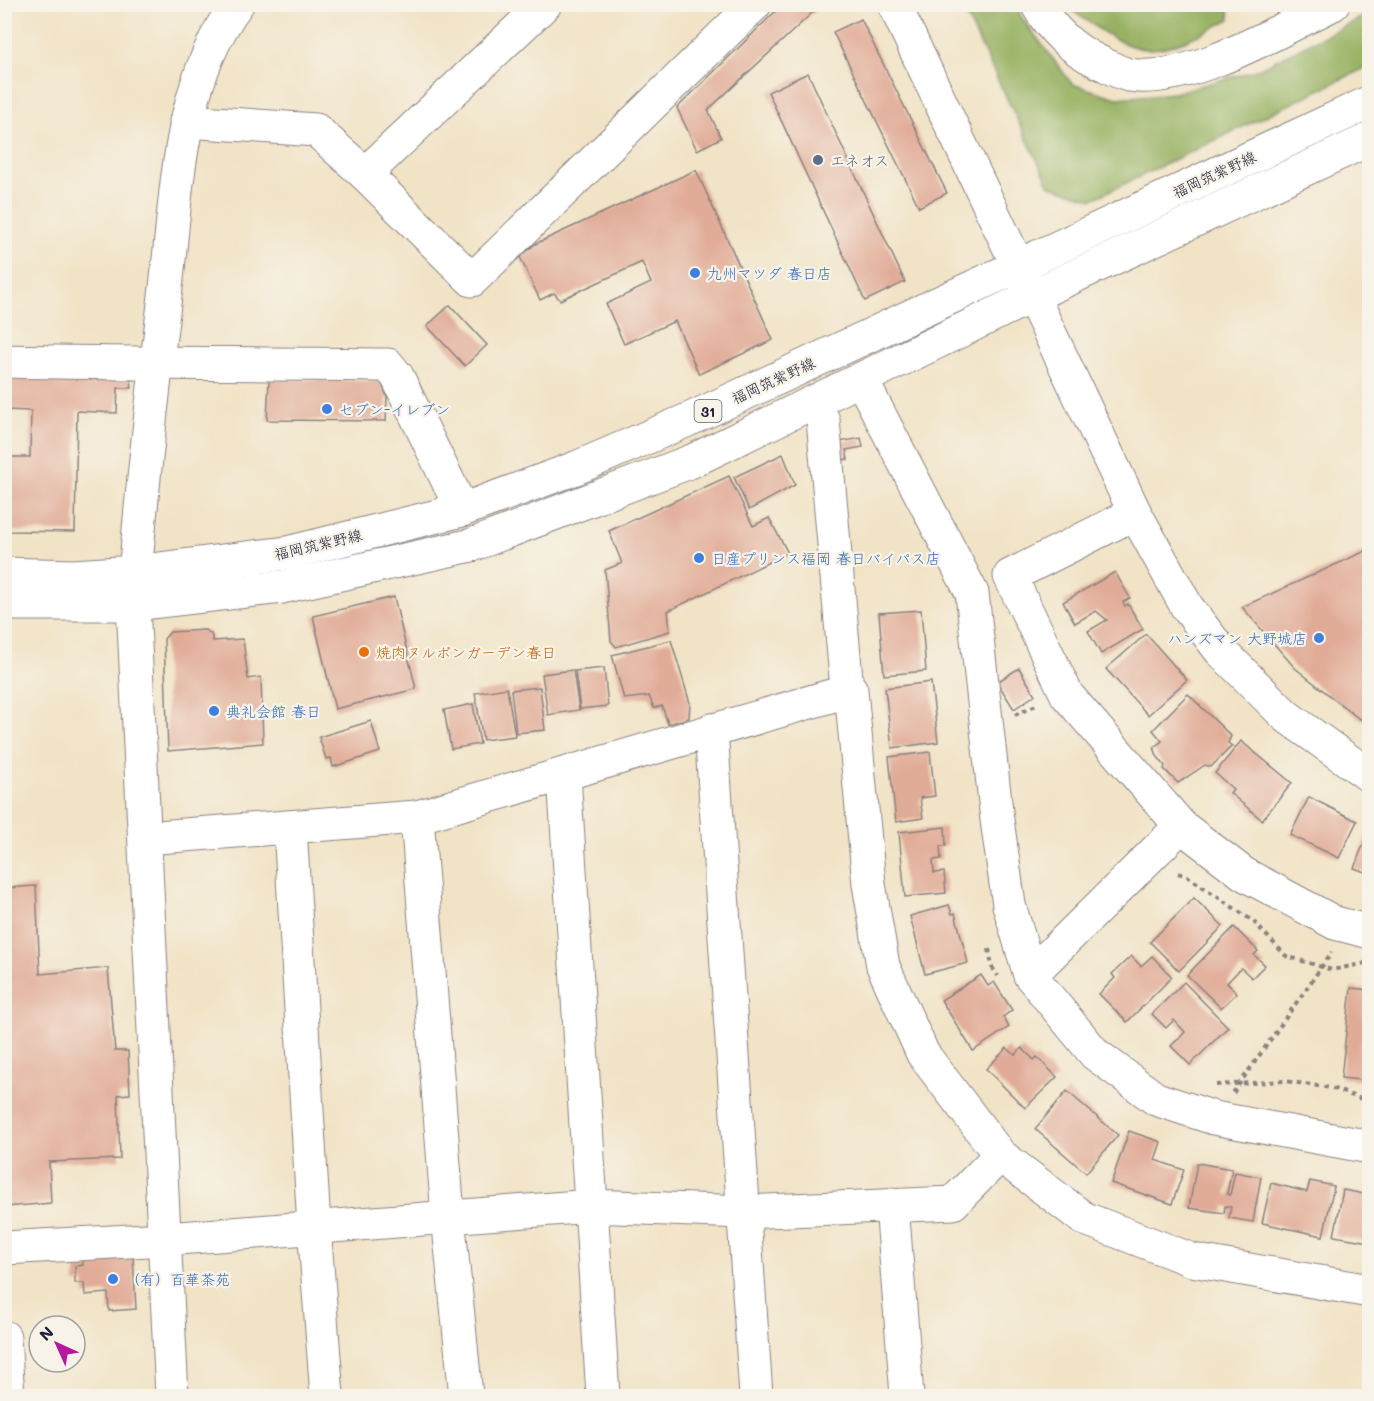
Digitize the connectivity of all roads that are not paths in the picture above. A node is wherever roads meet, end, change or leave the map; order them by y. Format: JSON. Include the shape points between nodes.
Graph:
{"nodes":[{"id":1,"x":545,"y":4,"type":"edge"},
{"id":2,"x":755,"y":4,"type":"edge"},
{"id":3,"x":894,"y":4,"type":"edge"},
{"id":4,"x":1037,"y":4,"type":"edge"},
{"id":5,"x":1333,"y":4,"type":"edge"},
{"id":6,"x":229,"y":8,"type":"edge"},
{"id":7,"x":1370,"y":102,"type":"edge"},
{"id":8,"x":186,"y":121,"type":"junction"},
{"id":9,"x":1370,"y":139,"type":"edge"},
{"id":10,"x":365,"y":174,"type":"junction"},
{"id":11,"x":1019,"y":264,"type":"junction"},
{"id":12,"x":1034,"y":295,"type":"junction"},
{"id":13,"x":4,"y":361,"type":"edge"},
{"id":14,"x":156,"y":365,"type":"junction"},
{"id":15,"x":861,"y":379,"type":"junction"},
{"id":16,"x":823,"y":420,"type":"dead end"},
{"id":17,"x":462,"y":510,"type":"junction"},
{"id":18,"x":1136,"y":513,"type":"junction"},
{"id":19,"x":4,"y":574,"type":"edge"},
{"id":20,"x":1010,"y":576,"type":"junction"},
{"id":21,"x":134,"y":588,"type":"junction"},
{"id":22,"x":972,"y":593,"type":"junction"},
{"id":23,"x":4,"y":604,"type":"edge"},
{"id":24,"x":846,"y":678,"type":"dead end"},
{"id":25,"x":711,"y":730,"type":"junction"},
{"id":26,"x":564,"y":775,"type":"junction"},
{"id":27,"x":1370,"y":776,"type":"edge"},
{"id":28,"x":417,"y":817,"type":"junction"},
{"id":29,"x":1181,"y":826,"type":"junction"},
{"id":30,"x":290,"y":827,"type":"junction"},
{"id":31,"x":145,"y":838,"type":"junction"},
{"id":32,"x":1358,"y":929,"type":"edge"},
{"id":33,"x":1030,"y":975,"type":"junction"},
{"id":34,"x":1370,"y":1147,"type":"edge"},
{"id":35,"x":1000,"y":1155,"type":"junction"},
{"id":36,"x":892,"y":1205,"type":"junction"},
{"id":37,"x":591,"y":1206,"type":"junction"},
{"id":38,"x":744,"y":1212,"type":"junction"},
{"id":39,"x":448,"y":1215,"type":"junction"},
{"id":40,"x":314,"y":1226,"type":"junction"},
{"id":41,"x":166,"y":1239,"type":"junction"},
{"id":42,"x":4,"y":1248,"type":"edge"},
{"id":43,"x":1370,"y":1291,"type":"edge"},
{"id":44,"x":4,"y":1338,"type":"edge"},
{"id":45,"x":8,"y":1396,"type":"edge"},
{"id":46,"x":172,"y":1396,"type":"edge"},
{"id":47,"x":327,"y":1396,"type":"edge"},
{"id":48,"x":466,"y":1396,"type":"edge"},
{"id":49,"x":603,"y":1396,"type":"edge"},
{"id":50,"x":756,"y":1396,"type":"edge"},
{"id":51,"x":907,"y":1396,"type":"edge"}],
"edges":[{"from":1,"to":10,"type":"street"},
{"from":2,"to":10,"type":"street","via":[[472,280]]},
{"from":3,"to":11,"type":"street"},
{"from":4,"to":5,"type":"street","via":[[1050,26],[1080,53],[1128,75],[1165,73],[1205,64]]},
{"from":6,"to":8,"type":"street","via":[[208,54]]},
{"from":7,"to":11,"type":"street","name":"福岡筑紫野線","number":"31"},
{"from":8,"to":10,"type":"street","via":[[316,130]]},
{"from":8,"to":14,"type":"street"},
{"from":9,"to":12,"type":"street","name":"福岡筑紫野線","number":"31"},
{"from":11,"to":12,"type":"street"},
{"from":11,"to":17,"type":"street","name":"福岡筑紫野線","number":"31","via":[[690,419],[576,468]]},
{"from":12,"to":15,"type":"street","name":"福岡筑紫野線","number":"31"},
{"from":12,"to":18,"type":"street"},
{"from":13,"to":14,"type":"street"},
{"from":14,"to":17,"type":"street","via":[[388,365],[397,376]]},
{"from":14,"to":21,"type":"street"},
{"from":15,"to":21,"type":"street","name":"福岡筑紫野線","number":"31","via":[[692,460],[472,545],[282,587]]},
{"from":15,"to":22,"type":"street"},
{"from":16,"to":24,"type":"street"},
{"from":17,"to":21,"type":"street","name":"福岡筑紫野線","number":"31"},
{"from":18,"to":20,"type":"street"},
{"from":18,"to":27,"type":"street","via":[[1187,607],[1220,650],[1286,716]]},
{"from":19,"to":21,"type":"street","name":"福岡筑紫野線","number":"31","via":[[73,576]]},
{"from":20,"to":22,"type":"street"},
{"from":20,"to":29,"type":"street","via":[[1064,689]]},
{"from":21,"to":23,"type":"street","name":"福岡筑紫野線","number":"31"},
{"from":21,"to":31,"type":"street"},
{"from":22,"to":33,"type":"street","via":[[1009,905]]},
{"from":25,"to":26,"type":"street"},
{"from":25,"to":35,"type":"street","via":[[851,690],[869,884],[883,966],[923,1054]]},
{"from":25,"to":38,"type":"street"},
{"from":26,"to":28,"type":"street"},
{"from":26,"to":37,"type":"street"},
{"from":28,"to":30,"type":"street"},
{"from":28,"to":39,"type":"street"},
{"from":29,"to":32,"type":"street","via":[[1244,874],[1335,923]]},
{"from":29,"to":33,"type":"street"},
{"from":30,"to":31,"type":"street"},
{"from":30,"to":40,"type":"street"},
{"from":31,"to":41,"type":"street"},
{"from":33,"to":34,"type":"street","via":[[1095,1054],[1156,1099],[1219,1119]]},
{"from":35,"to":36,"type":"street","via":[[953,1203]]},
{"from":35,"to":43,"type":"street","via":[[1083,1218],[1192,1260]]},
{"from":36,"to":38,"type":"street"},
{"from":36,"to":51,"type":"street"},
{"from":37,"to":38,"type":"street"},
{"from":37,"to":39,"type":"street"},
{"from":37,"to":49,"type":"street"},
{"from":38,"to":50,"type":"street"},
{"from":39,"to":40,"type":"street"},
{"from":39,"to":48,"type":"street"},
{"from":40,"to":41,"type":"street"},
{"from":40,"to":47,"type":"street"},
{"from":41,"to":42,"type":"street"},
{"from":41,"to":46,"type":"street"},
{"from":44,"to":45,"type":"street"}]}
